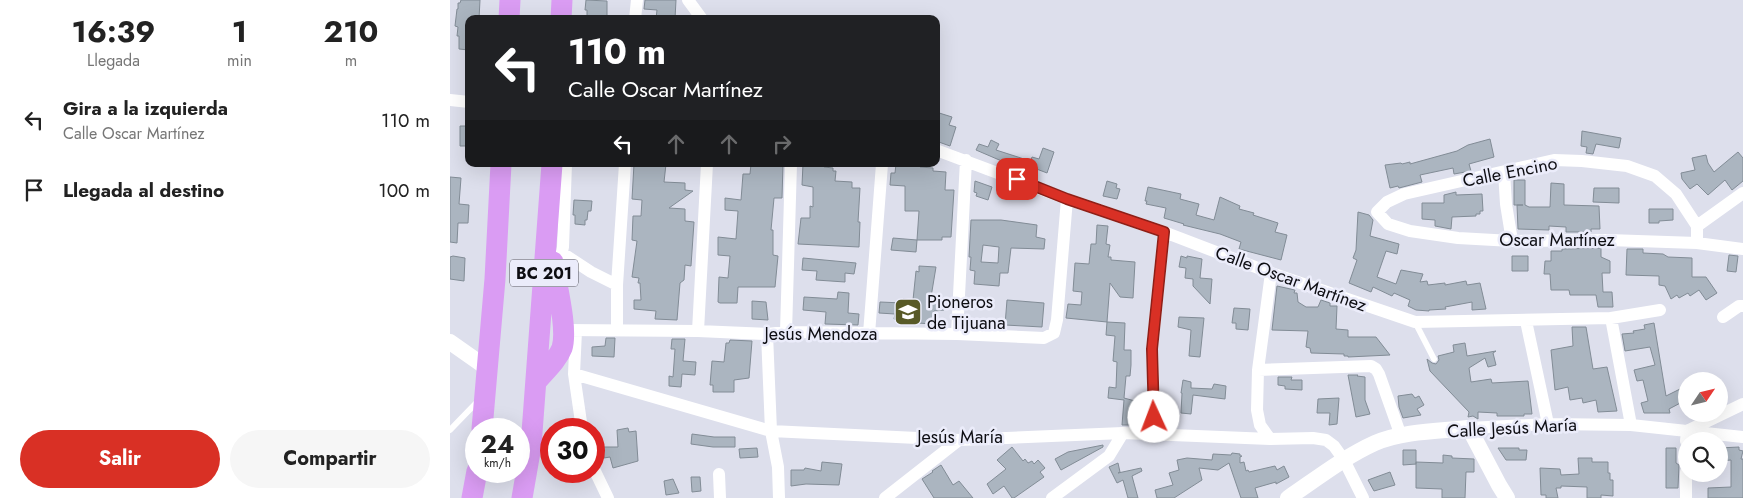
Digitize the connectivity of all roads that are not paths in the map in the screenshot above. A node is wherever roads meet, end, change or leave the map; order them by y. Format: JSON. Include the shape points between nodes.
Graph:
{"nodes":[{"id":1,"x":510,"y":0,"type":"edge"},
{"id":2,"x":562,"y":0,"type":"edge"},
{"id":3,"x":636,"y":0,"type":"edge"},
{"id":4,"x":688,"y":0,"type":"edge"},
{"id":5,"x":509,"y":15,"type":"edge"},
{"id":6,"x":561,"y":15,"type":"edge"},
{"id":7,"x":635,"y":15,"type":"edge"},
{"id":8,"x":699,"y":15,"type":"edge"},
{"id":9,"x":450,"y":100,"type":"edge"},
{"id":10,"x":465,"y":102,"type":"edge"},
{"id":11,"x":940,"y":151,"type":"edge"},
{"id":12,"x":966,"y":160,"type":"junction"},
{"id":13,"x":501,"y":167,"type":"edge"},
{"id":14,"x":552,"y":167,"type":"edge"},
{"id":15,"x":566,"y":167,"type":"edge"},
{"id":16,"x":625,"y":167,"type":"edge"},
{"id":17,"x":707,"y":167,"type":"edge"},
{"id":18,"x":791,"y":167,"type":"edge"},
{"id":19,"x":882,"y":167,"type":"edge"},
{"id":20,"x":1504,"y":172,"type":"junction"},
{"id":21,"x":1743,"y":193,"type":"edge"},
{"id":22,"x":1067,"y":199,"type":"junction"},
{"id":23,"x":1377,"y":212,"type":"joint"},
{"id":24,"x":548,"y":226,"type":"junction"},
{"id":25,"x":1697,"y":226,"type":"junction"},
{"id":26,"x":1164,"y":232,"type":"junction"},
{"id":27,"x":1512,"y":241,"type":"junction"},
{"id":28,"x":1696,"y":243,"type":"junction"},
{"id":29,"x":1743,"y":249,"type":"edge"},
{"id":30,"x":558,"y":258,"type":"junction"},
{"id":31,"x":1271,"y":273,"type":"junction"},
{"id":32,"x":617,"y":285,"type":"junction"},
{"id":33,"x":1743,"y":306,"type":"edge"},
{"id":34,"x":1660,"y":310,"type":"dead end"},
{"id":35,"x":1723,"y":317,"type":"dead end"},
{"id":36,"x":1611,"y":318,"type":"junction"},
{"id":37,"x":1526,"y":321,"type":"junction"},
{"id":38,"x":1415,"y":322,"type":"junction"},
{"id":39,"x":570,"y":330,"type":"junction"},
{"id":40,"x":617,"y":330,"type":"junction"},
{"id":41,"x":698,"y":331,"type":"junction"},
{"id":42,"x":786,"y":332,"type":"junction"},
{"id":43,"x":766,"y":334,"type":"junction"},
{"id":44,"x":869,"y":334,"type":"junction"},
{"id":45,"x":957,"y":334,"type":"junction"},
{"id":46,"x":450,"y":342,"type":"edge"},
{"id":47,"x":1434,"y":359,"type":"dead end"},
{"id":48,"x":487,"y":368,"type":"junction"},
{"id":49,"x":1258,"y":370,"type":"junction"},
{"id":50,"x":574,"y":374,"type":"junction"},
{"id":51,"x":536,"y":382,"type":"junction"},
{"id":52,"x":485,"y":394,"type":"junction"},
{"id":53,"x":1743,"y":404,"type":"edge"},
{"id":54,"x":483,"y":418,"type":"edge"},
{"id":55,"x":580,"y":418,"type":"edge"},
{"id":56,"x":1548,"y":424,"type":"junction"},
{"id":57,"x":1631,"y":425,"type":"junction"},
{"id":58,"x":1469,"y":428,"type":"junction"},
{"id":59,"x":450,"y":430,"type":"edge"},
{"id":60,"x":771,"y":431,"type":"junction"},
{"id":61,"x":1694,"y":432,"type":"edge"},
{"id":62,"x":1123,"y":434,"type":"junction"},
{"id":63,"x":1155,"y":434,"type":"junction"},
{"id":64,"x":1678,"y":434,"type":"edge"},
{"id":65,"x":1401,"y":436,"type":"junction"},
{"id":66,"x":1728,"y":437,"type":"edge"},
{"id":67,"x":1743,"y":437,"type":"edge"},
{"id":68,"x":1270,"y":439,"type":"junction"},
{"id":69,"x":959,"y":440,"type":"junction"},
{"id":70,"x":1344,"y":460,"type":"junction"},
{"id":71,"x":719,"y":474,"type":"dead end"},
{"id":72,"x":1686,"y":482,"type":"edge"},
{"id":73,"x":474,"y":483,"type":"edge"},
{"id":74,"x":601,"y":483,"type":"edge"},
{"id":75,"x":472,"y":498,"type":"edge"},
{"id":76,"x":522,"y":498,"type":"edge"},
{"id":77,"x":608,"y":498,"type":"edge"},
{"id":78,"x":720,"y":498,"type":"edge"},
{"id":79,"x":779,"y":498,"type":"edge"},
{"id":80,"x":886,"y":498,"type":"edge"},
{"id":81,"x":1052,"y":498,"type":"edge"},
{"id":82,"x":1288,"y":498,"type":"edge"},
{"id":83,"x":1363,"y":498,"type":"edge"},
{"id":84,"x":1507,"y":498,"type":"edge"},
{"id":85,"x":1686,"y":498,"type":"edge"}],
"edges":[{"from":1,"to":5,"type":"highway"},
{"from":2,"to":6,"type":"highway"},
{"from":3,"to":7,"type":"street"},
{"from":4,"to":8,"type":"street"},
{"from":9,"to":10,"type":"street"},
{"from":11,"to":12,"type":"street","name":"Calle Oscar Martínez"},
{"from":12,"to":22,"type":"street","name":"Calle Oscar Martínez"},
{"from":12,"to":45,"type":"street"},
{"from":13,"to":48,"type":"highway","number":"BC 201"},
{"from":14,"to":24,"type":"highway","number":"BC 201"},
{"from":15,"to":30,"type":"street"},
{"from":16,"to":32,"type":"street"},
{"from":17,"to":41,"type":"street"},
{"from":18,"to":42,"type":"street"},
{"from":19,"to":44,"type":"street"},
{"from":20,"to":23,"type":"street","name":"Calle Encino","via":[[1404,194],[1387,202]]},
{"from":20,"to":25,"type":"street","name":"Calle Encino","via":[[1554,160],[1627,166],[1655,176],[1676,194]]},
{"from":20,"to":27,"type":"street"},
{"from":21,"to":25,"type":"street"},
{"from":22,"to":26,"type":"street","name":"Calle Oscar Martínez"},
{"from":22,"to":45,"type":"street","name":"Jesús Mendoza","via":[[1054,333],[1044,338]]},
{"from":23,"to":27,"type":"street","name":"Oscar Martínez","via":[[1388,224],[1410,231]]},
{"from":24,"to":30,"type":"highway"},
{"from":24,"to":51,"type":"highway","number":"BC 201"},
{"from":25,"to":28,"type":"street"},
{"from":26,"to":31,"type":"street","name":"Calle Oscar Martínez"},
{"from":26,"to":63,"type":"street","via":[[1152,349]]},
{"from":27,"to":28,"type":"street","name":"Oscar Martínez"},
{"from":28,"to":29,"type":"street","name":"Oscar Martínez"},
{"from":30,"to":32,"type":"street"},
{"from":30,"to":39,"type":"highway"},
{"from":31,"to":38,"type":"street","name":"Calle Oscar Martínez"},
{"from":31,"to":49,"type":"street"},
{"from":32,"to":40,"type":"street"},
{"from":33,"to":35,"type":"street"},
{"from":34,"to":36,"type":"street","name":"Calle Oscar Martínez"},
{"from":36,"to":37,"type":"street","name":"Calle Oscar Martínez"},
{"from":36,"to":57,"type":"street"},
{"from":37,"to":38,"type":"street","name":"Calle Oscar Martínez"},
{"from":37,"to":56,"type":"street"},
{"from":38,"to":47,"type":"lane"},
{"from":39,"to":40,"type":"street","name":"Jesús Mendoza"},
{"from":39,"to":50,"type":"street"},
{"from":39,"to":51,"type":"highway","via":[[557,358]]},
{"from":40,"to":41,"type":"street","name":"Jesús Mendoza"},
{"from":41,"to":43,"type":"street","name":"Jesús Mendoza"},
{"from":42,"to":43,"type":"street","name":"Jesús Mendoza"},
{"from":42,"to":44,"type":"street","name":"Jesús Mendoza"},
{"from":43,"to":60,"type":"street"},
{"from":44,"to":45,"type":"street","name":"Jesús Mendoza"},
{"from":46,"to":48,"type":"street"},
{"from":48,"to":52,"type":"highway","number":"BC 201"},
{"from":49,"to":65,"type":"street","via":[[1371,366],[1376,369]]},
{"from":49,"to":68,"type":"street","via":[[1257,410],[1260,425]]},
{"from":50,"to":55,"type":"street"},
{"from":50,"to":60,"type":"street","name":"Jesús María"},
{"from":51,"to":76,"type":"highway","number":"BC 201","via":[[531,446]]},
{"from":52,"to":54,"type":"highway","number":"BC 201"},
{"from":52,"to":59,"type":"lane"},
{"from":53,"to":61,"type":"street"},
{"from":56,"to":57,"type":"street","name":"Calle Jesús María"},
{"from":56,"to":58,"type":"street","name":"Calle Jesús María"},
{"from":57,"to":64,"type":"street","name":"Calle Jesús María"},
{"from":58,"to":65,"type":"street","name":"Calle Jesús María"},
{"from":58,"to":84,"type":"street"},
{"from":60,"to":69,"type":"street","name":"Jesús María"},
{"from":60,"to":79,"type":"street","via":[[778,467]]},
{"from":62,"to":63,"type":"street","name":"Jesús María"},
{"from":62,"to":69,"type":"street","name":"Jesús María"},
{"from":62,"to":81,"type":"street","via":[[1109,456]]},
{"from":63,"to":68,"type":"street","name":"Jesús María"},
{"from":65,"to":70,"type":"street","name":"Calle Jesús María","via":[[1377,442]]},
{"from":66,"to":67,"type":"street","name":"Calle Jesús María"},
{"from":68,"to":70,"type":"street","name":"Jesús María","via":[[1326,440]]},
{"from":69,"to":80,"type":"street"},
{"from":70,"to":82,"type":"street","name":"Calle Jesús María"},
{"from":70,"to":83,"type":"street","name":"Jesús María"},
{"from":71,"to":78,"type":"street"},
{"from":72,"to":85,"type":"street"},
{"from":73,"to":75,"type":"highway"},
{"from":74,"to":77,"type":"street"}]}
